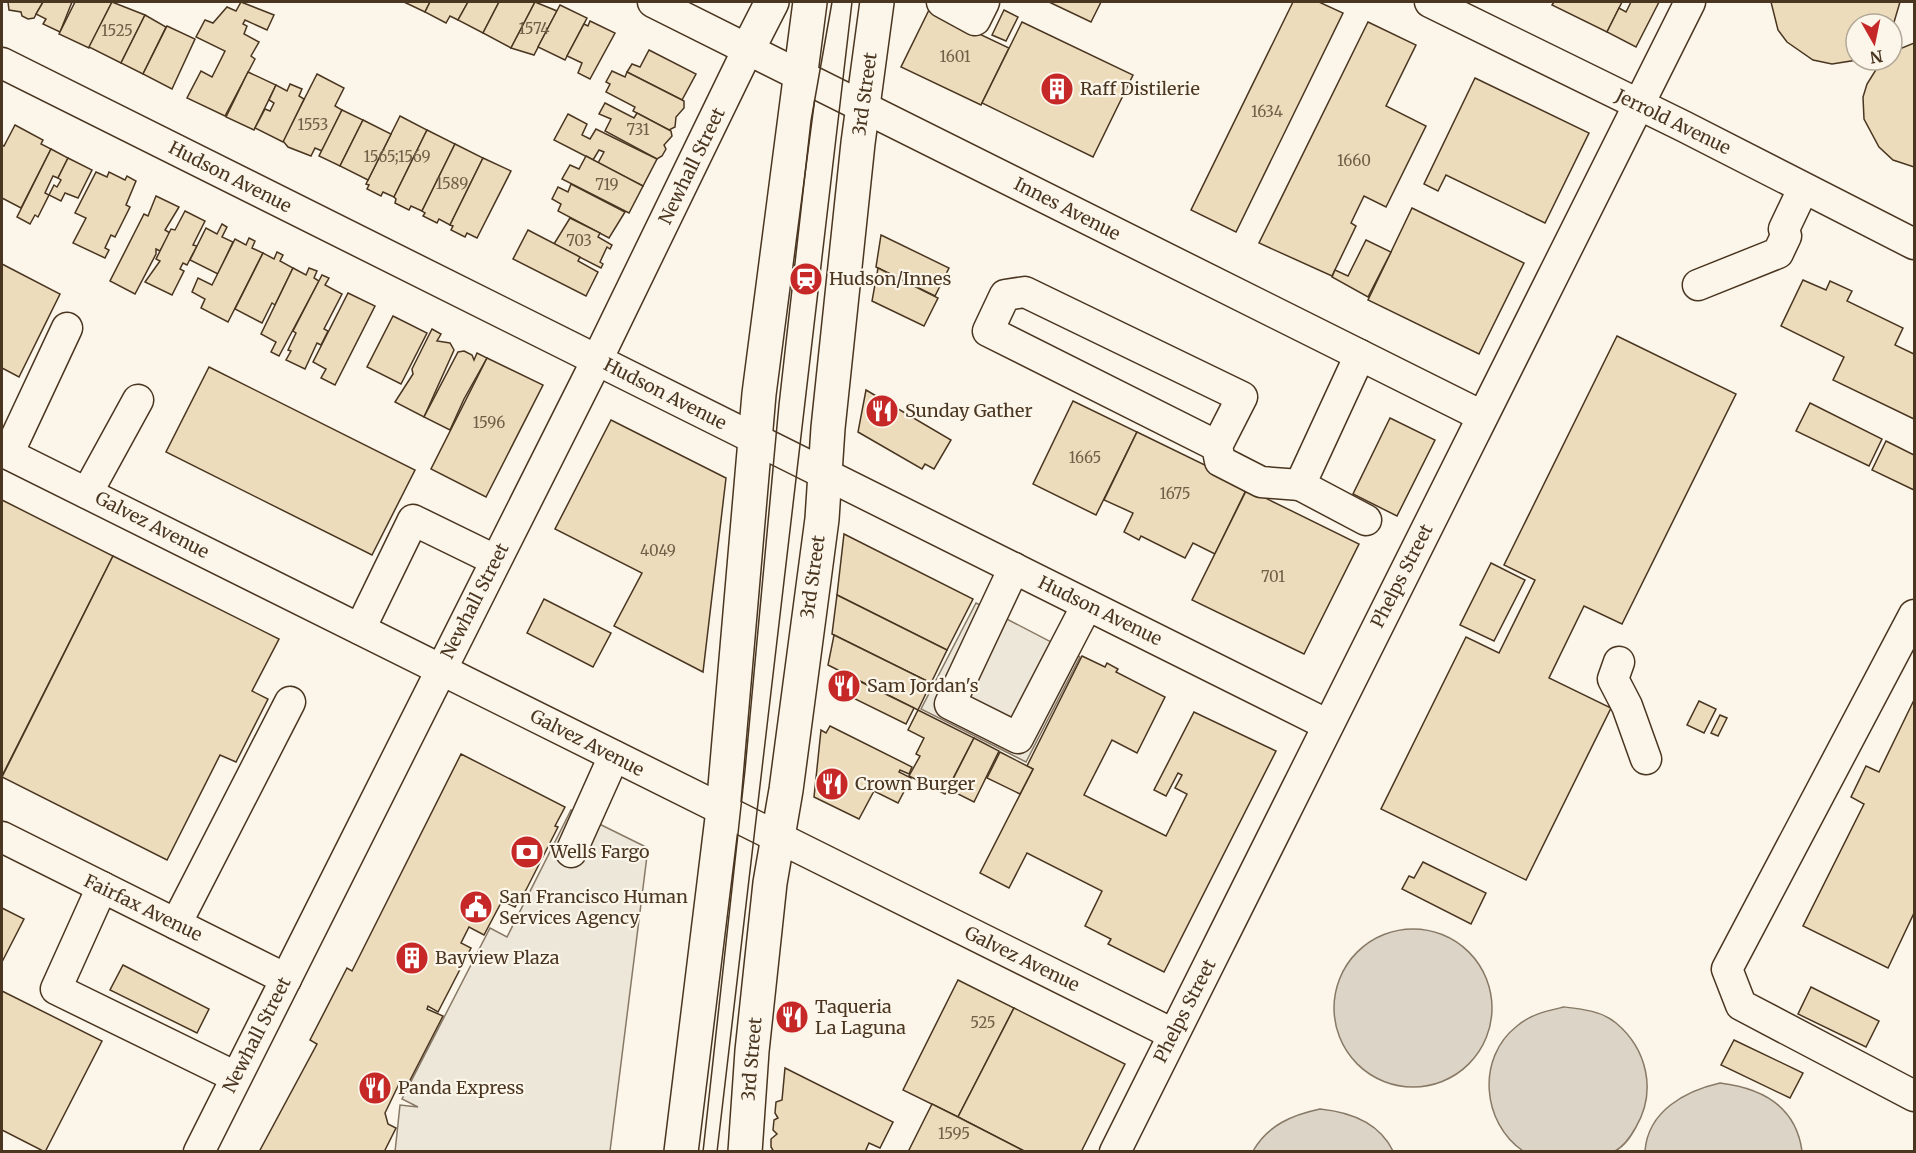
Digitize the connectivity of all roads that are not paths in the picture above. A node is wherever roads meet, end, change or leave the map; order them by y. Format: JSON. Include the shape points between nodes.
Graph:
{"nodes":[{"id":1,"x":652,"y":2,"type":"edge"},
{"id":2,"x":772,"y":2,"type":"edge"},
{"id":3,"x":810,"y":2,"type":"edge"},
{"id":4,"x":877,"y":2,"type":"edge"},
{"id":5,"x":942,"y":2,"type":"edge"},
{"id":6,"x":984,"y":2,"type":"edge"},
{"id":7,"x":1430,"y":2,"type":"edge"},
{"id":8,"x":1690,"y":2,"type":"edge"},
{"id":9,"x":748,"y":49,"type":"junction"},
{"id":10,"x":2,"y":63,"type":"edge"},
{"id":11,"x":799,"y":75,"type":"junction"},
{"id":12,"x":1637,"y":104,"type":"junction"},
{"id":13,"x":863,"y":107,"type":"junction"},
{"id":14,"x":1803,"y":189,"type":"junction"},
{"id":15,"x":1914,"y":244,"type":"edge"},
{"id":16,"x":1698,"y":285,"type":"dead end"},
{"id":17,"x":67,"y":328,"type":"dead end"},
{"id":18,"x":1360,"y":355,"type":"junction"},
{"id":19,"x":597,"y":360,"type":"junction"},
{"id":20,"x":138,"y":400,"type":"dead end"},
{"id":21,"x":1482,"y":416,"type":"junction"},
{"id":22,"x":755,"y":440,"type":"junction"},
{"id":23,"x":1217,"y":446,"type":"junction"},
{"id":24,"x":5,"y":452,"type":"edge"},
{"id":25,"x":825,"y":474,"type":"junction"},
{"id":26,"x":1300,"y":485,"type":"junction"},
{"id":27,"x":87,"y":493,"type":"junction"},
{"id":28,"x":1366,"y":520,"type":"dead end"},
{"id":29,"x":495,"y":560,"type":"junction"},
{"id":30,"x":1014,"y":568,"type":"junction"},
{"id":31,"x":1087,"y":604,"type":"junction"},
{"id":32,"x":1914,"y":615,"type":"edge"},
{"id":33,"x":360,"y":629,"type":"junction"},
{"id":34,"x":1619,"y":662,"type":"dead end"},
{"id":35,"x":441,"y":669,"type":"junction"},
{"id":36,"x":290,"y":702,"type":"dead end"},
{"id":37,"x":1328,"y":725,"type":"junction"},
{"id":38,"x":614,"y":756,"type":"junction"},
{"id":39,"x":1646,"y":759,"type":"dead end"},
{"id":40,"x":723,"y":810,"type":"junction"},
{"id":41,"x":2,"y":837,"type":"edge"},
{"id":42,"x":778,"y":837,"type":"junction"},
{"id":43,"x":571,"y":852,"type":"dead end"},
{"id":44,"x":102,"y":887,"type":"junction"},
{"id":45,"x":176,"y":924,"type":"junction"},
{"id":46,"x":286,"y":979,"type":"junction"},
{"id":47,"x":1173,"y":1034,"type":"junction"},
{"id":48,"x":236,"y":1077,"type":"junction"},
{"id":49,"x":1914,"y":1096,"type":"edge"},
{"id":50,"x":199,"y":1152,"type":"edge"},
{"id":51,"x":681,"y":1152,"type":"edge"},
{"id":52,"x":745,"y":1152,"type":"edge"},
{"id":53,"x":1114,"y":1152,"type":"edge"}],
"edges":[{"from":1,"to":9,"type":"street","name":"Innes Avenue"},
{"from":2,"to":9,"type":"main road"},
{"from":3,"to":11,"type":"main road"},
{"from":4,"to":13,"type":"main road","name":"3rd Street"},
{"from":5,"to":6,"type":"street","via":[[975,20]]},
{"from":7,"to":12,"type":"street","name":"Jerrold Avenue"},
{"from":8,"to":12,"type":"street","name":"Phelps Street"},
{"from":9,"to":11,"type":"street","name":"Innes Avenue"},
{"from":9,"to":19,"type":"street","name":"Newhall Street"},
{"from":10,"to":19,"type":"street","name":"Hudson Avenue"},
{"from":11,"to":13,"type":"street","name":"Innes Avenue"},
{"from":11,"to":22,"type":"main road"},
{"from":12,"to":14,"type":"street","name":"Jerrold Avenue"},
{"from":12,"to":21,"type":"street","name":"Phelps Street"},
{"from":13,"to":18,"type":"street","name":"Innes Avenue"},
{"from":13,"to":25,"type":"main road","name":"3rd Street"},
{"from":14,"to":15,"type":"street","name":"Jerrold Avenue"},
{"from":14,"to":16,"type":"street","via":[[1777,242],[1740,271]]},
{"from":17,"to":24,"type":"street"},
{"from":18,"to":21,"type":"street","name":"Innes Avenue"},
{"from":18,"to":26,"type":"street"},
{"from":19,"to":22,"type":"street","name":"Hudson Avenue"},
{"from":19,"to":29,"type":"street","name":"Newhall Street"},
{"from":20,"to":27,"type":"street"},
{"from":21,"to":37,"type":"street","name":"Phelps Street"},
{"from":22,"to":25,"type":"street","name":"Hudson Avenue"},
{"from":22,"to":40,"type":"main road"},
{"from":23,"to":23,"type":"street","via":[[1242,397],[1025,292],[1005,295],[988,331]]},
{"from":23,"to":26,"type":"street","via":[[1220,461],[1261,482]]},
{"from":24,"to":27,"type":"street","name":"Galvez Avenue"},
{"from":25,"to":30,"type":"street","name":"Hudson Avenue"},
{"from":25,"to":42,"type":"main road","name":"3rd Street"},
{"from":26,"to":28,"type":"street"},
{"from":27,"to":33,"type":"street","name":"Galvez Avenue"},
{"from":29,"to":33,"type":"street","via":[[413,520]]},
{"from":29,"to":35,"type":"street","name":"Newhall Street"},
{"from":30,"to":31,"type":"street","name":"Hudson Avenue"},
{"from":30,"to":31,"type":"street","via":[[950,704],[1018,738]]},
{"from":31,"to":37,"type":"street","name":"Hudson Avenue"},
{"from":32,"to":49,"type":"street","via":[[1727,969],[1741,1005]]},
{"from":33,"to":35,"type":"street","name":"Galvez Avenue"},
{"from":34,"to":39,"type":"street","via":[[1613,679]]},
{"from":35,"to":38,"type":"street","name":"Galvez Avenue"},
{"from":35,"to":46,"type":"street","name":"Newhall Street"},
{"from":36,"to":45,"type":"street"},
{"from":37,"to":47,"type":"street","name":"Phelps Street"},
{"from":38,"to":40,"type":"street","name":"Galvez Avenue"},
{"from":38,"to":43,"type":"street"},
{"from":40,"to":42,"type":"street","name":"Galvez Avenue"},
{"from":40,"to":51,"type":"main road"},
{"from":41,"to":44,"type":"street","name":"Fairfax Avenue"},
{"from":42,"to":47,"type":"street","name":"Galvez Avenue"},
{"from":42,"to":52,"type":"main road","name":"3rd Street","via":[[752,1051]]},
{"from":44,"to":45,"type":"street","name":"Fairfax Avenue"},
{"from":44,"to":48,"type":"street","via":[[56,989]]},
{"from":45,"to":46,"type":"street","name":"Fairfax Avenue"},
{"from":46,"to":48,"type":"street","name":"Newhall Street"},
{"from":47,"to":53,"type":"street","name":"Phelps Street"},
{"from":48,"to":50,"type":"street","name":"Newhall Street"}]}
